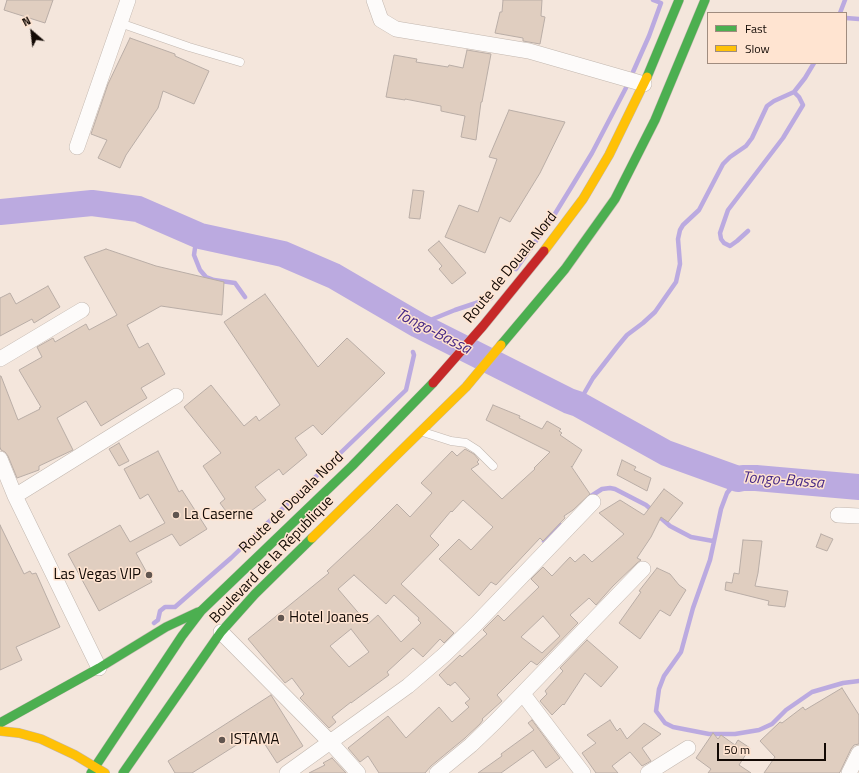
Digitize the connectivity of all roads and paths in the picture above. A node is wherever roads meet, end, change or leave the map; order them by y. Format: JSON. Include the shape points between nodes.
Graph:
{"nodes":[{"id":1,"x":128,"y":0,"type":"edge"},
{"id":2,"x":374,"y":0,"type":"edge"},
{"id":3,"x":679,"y":0,"type":"edge"},
{"id":4,"x":705,"y":0,"type":"edge"},
{"id":5,"x":120,"y":23,"type":"junction"},
{"id":6,"x":240,"y":62,"type":"dead end"},
{"id":7,"x":644,"y":84,"type":"junction"},
{"id":8,"x":77,"y":147,"type":"dead end"},
{"id":9,"x":82,"y":310,"type":"dead end"},
{"id":10,"x":0,"y":359,"type":"edge"},
{"id":11,"x":176,"y":396,"type":"dead end"},
{"id":12,"x":421,"y":431,"type":"junction"},
{"id":13,"x":0,"y":459,"type":"edge"},
{"id":14,"x":493,"y":466,"type":"dead end"},
{"id":15,"x":360,"y":474,"type":"junction"},
{"id":16,"x":16,"y":496,"type":"junction"},
{"id":17,"x":593,"y":502,"type":"dead end"},
{"id":18,"x":838,"y":515,"type":"dead end"},
{"id":19,"x":859,"y":516,"type":"edge"},
{"id":20,"x":643,"y":569,"type":"dead end"},
{"id":21,"x":201,"y":610,"type":"junction"},
{"id":22,"x":221,"y":632,"type":"junction"},
{"id":23,"x":99,"y":668,"type":"junction"},
{"id":24,"x":523,"y":694,"type":"junction"},
{"id":25,"x":0,"y":723,"type":"edge"},
{"id":26,"x":0,"y":731,"type":"edge"},
{"id":27,"x":331,"y":743,"type":"junction"},
{"id":28,"x":688,"y":748,"type":"dead end"},
{"id":29,"x":859,"y":753,"type":"edge"},
{"id":30,"x":93,"y":770,"type":"edge"},
{"id":31,"x":105,"y":773,"type":"edge"},
{"id":32,"x":123,"y":773,"type":"edge"},
{"id":33,"x":287,"y":773,"type":"edge"},
{"id":34,"x":358,"y":773,"type":"edge"},
{"id":35,"x":437,"y":773,"type":"edge"},
{"id":36,"x":583,"y":773,"type":"edge"},
{"id":37,"x":648,"y":773,"type":"edge"},
{"id":38,"x":849,"y":773,"type":"edge"}],
"edges":[{"from":1,"to":5,"type":"street"},
{"from":2,"to":7,"type":"street","via":[[381,20],[396,29],[529,51]]},
{"from":3,"to":7,"type":"main road","name":"Route de Douala Nord"},
{"from":4,"to":12,"type":"main road","name":"Boulevard de la République","via":[[655,120],[615,199],[565,269],[505,341],[466,387]]},
{"from":5,"to":6,"type":"lane"},
{"from":5,"to":8,"type":"street"},
{"from":7,"to":15,"type":"main road","name":"Route de Douala Nord","via":[[609,155],[583,199],[556,237]]},
{"from":9,"to":10,"type":"street"},
{"from":11,"to":16,"type":"street"},
{"from":12,"to":14,"type":"lane","via":[[466,443]]},
{"from":12,"to":15,"type":"main road","name":"Boulevard de la République"},
{"from":13,"to":16,"type":"street"},
{"from":15,"to":21,"type":"main road","name":"Route de Douala Nord"},
{"from":15,"to":22,"type":"main road","name":"Boulevard de la République"},
{"from":16,"to":23,"type":"street"},
{"from":17,"to":27,"type":"street","via":[[444,655],[408,686]]},
{"from":18,"to":19,"type":"street"},
{"from":20,"to":24,"type":"street"},
{"from":21,"to":23,"type":"main road"},
{"from":21,"to":30,"type":"main road","name":"Boulevard de la République"},
{"from":22,"to":27,"type":"street"},
{"from":22,"to":32,"type":"main road","name":"Boulevard de la République"},
{"from":23,"to":25,"type":"main road"},
{"from":24,"to":35,"type":"street","via":[[471,745]]},
{"from":24,"to":36,"type":"street"},
{"from":26,"to":30,"type":"main road","via":[[41,739],[75,755]]},
{"from":27,"to":33,"type":"street"},
{"from":27,"to":34,"type":"street"},
{"from":28,"to":37,"type":"street"},
{"from":29,"to":38,"type":"street"},
{"from":30,"to":31,"type":"main road"}]}
